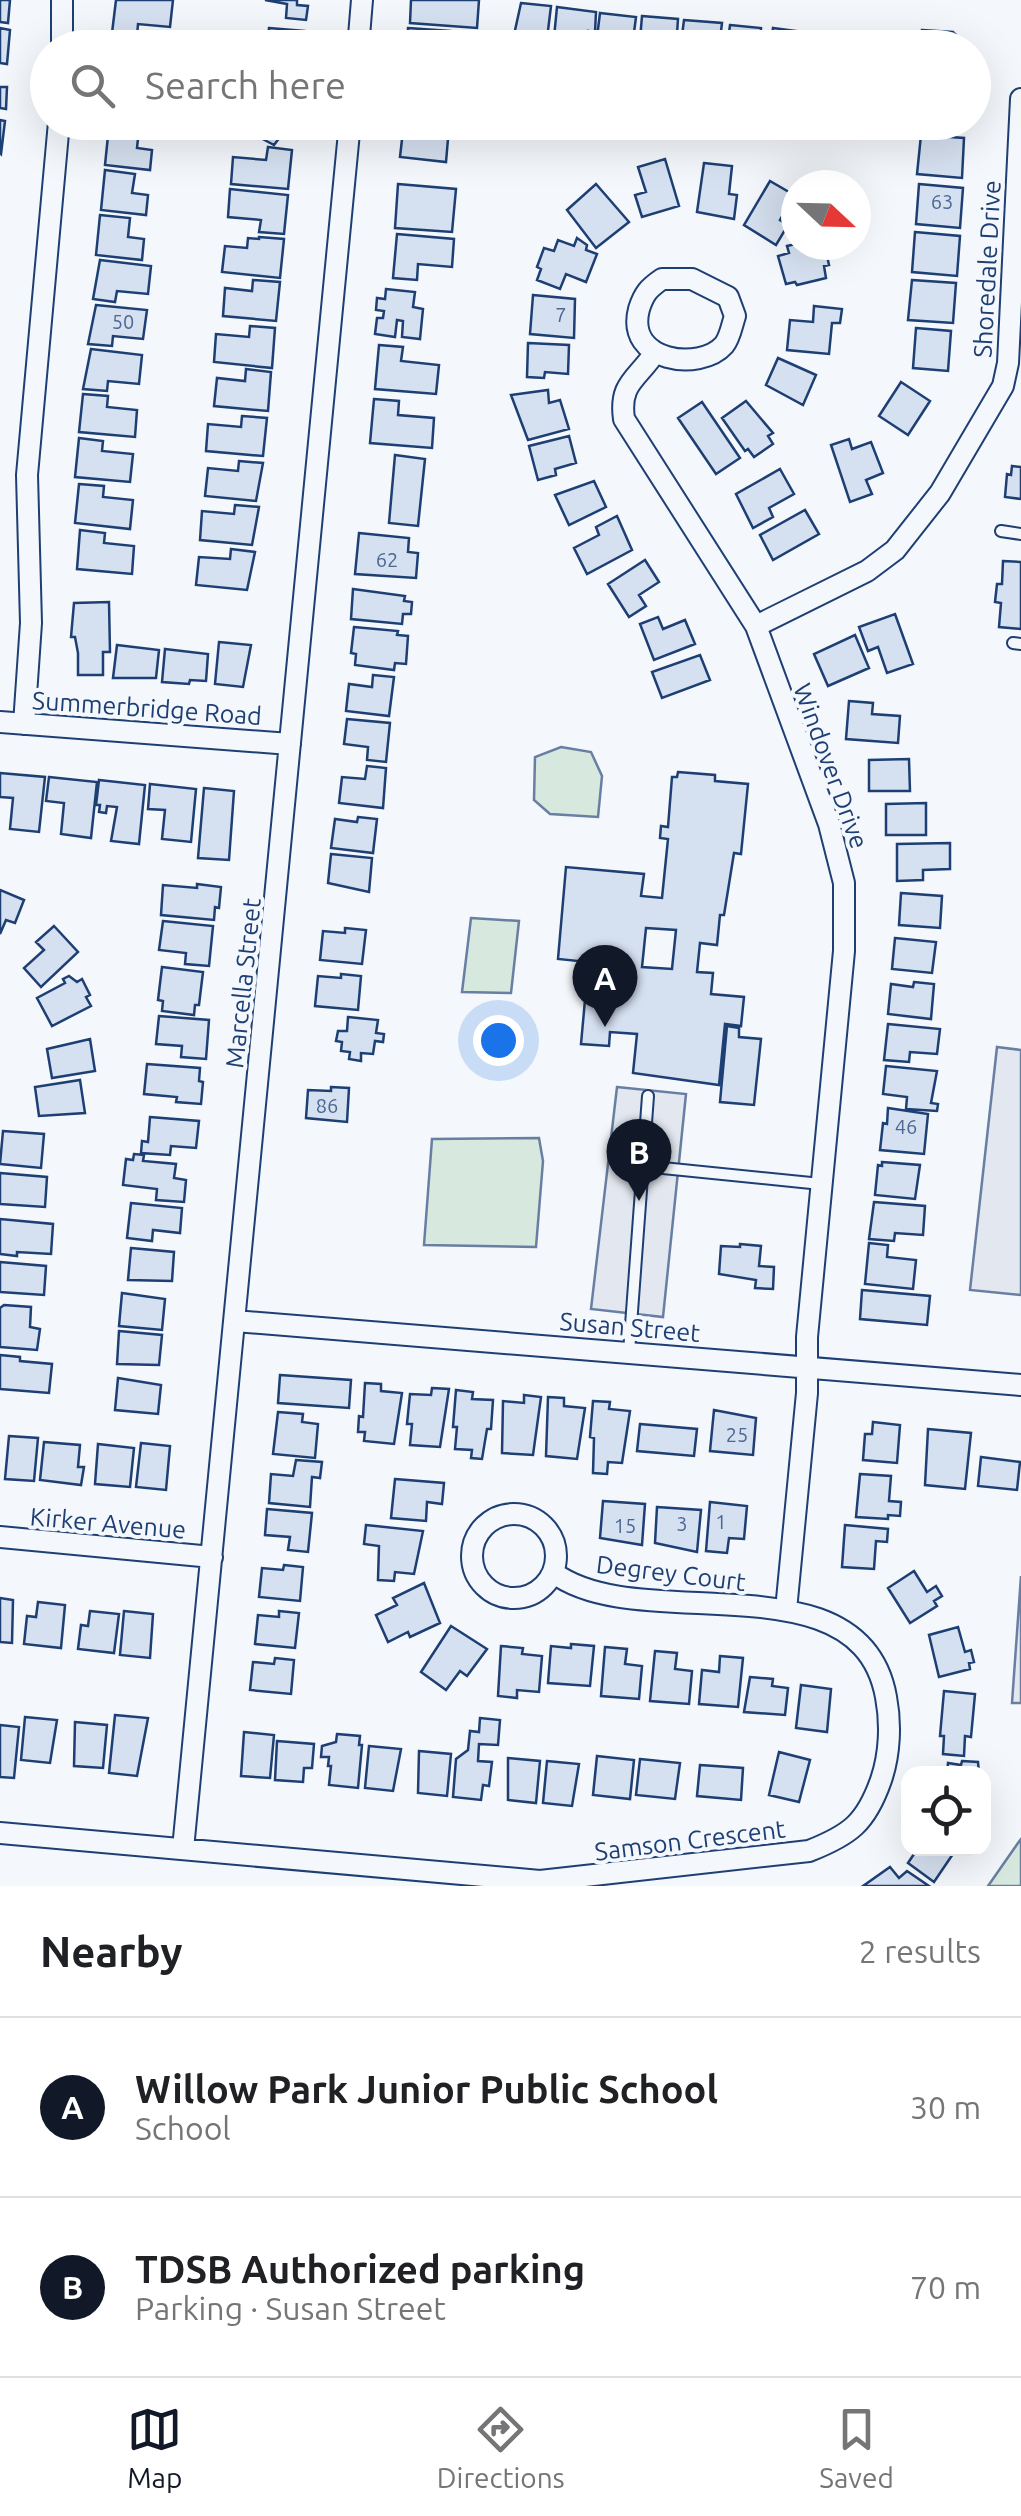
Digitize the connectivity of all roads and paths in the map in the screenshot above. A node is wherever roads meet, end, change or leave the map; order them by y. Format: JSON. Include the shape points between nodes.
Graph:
{"nodes":[{"id":1,"x":62,"y":0,"type":"edge"},
{"id":2,"x":362,"y":0,"type":"edge"},
{"id":3,"x":62,"y":30,"type":"edge"},
{"id":4,"x":360,"y":30,"type":"edge"},
{"id":5,"x":1021,"y":99,"type":"edge"},
{"id":6,"x":58,"y":140,"type":"edge"},
{"id":7,"x":348,"y":140,"type":"edge"},
{"id":8,"x":654,"y":354,"type":"junction"},
{"id":9,"x":1001,"y":531,"type":"dead end"},
{"id":10,"x":1021,"y":534,"type":"edge"},
{"id":11,"x":756,"y":626,"type":"junction"},
{"id":12,"x":0,"y":722,"type":"edge"},
{"id":13,"x":24,"y":724,"type":"junction"},
{"id":14,"x":290,"y":744,"type":"junction"},
{"id":15,"x":648,"y":1096,"type":"dead end"},
{"id":16,"x":644,"y":1166,"type":"junction"},
{"id":17,"x":821,"y":1184,"type":"junction"},
{"id":18,"x":235,"y":1321,"type":"junction"},
{"id":19,"x":629,"y":1352,"type":"junction"},
{"id":20,"x":806,"y":1366,"type":"junction"},
{"id":21,"x":1021,"y":1385,"type":"edge"},
{"id":22,"x":0,"y":1538,"type":"edge"},
{"id":23,"x":212,"y":1557,"type":"junction"},
{"id":24,"x":554,"y":1573,"type":"junction"},
{"id":25,"x":786,"y":1610,"type":"junction"},
{"id":26,"x":0,"y":1834,"type":"edge"},
{"id":27,"x":182,"y":1849,"type":"junction"}],
"edges":[{"from":1,"to":3,"type":"street"},
{"from":2,"to":4,"type":"street"},
{"from":5,"to":11,"type":"street","name":"Shoredale Drive","via":[[1003,386],[940,493],[895,550]]},
{"from":6,"to":13,"type":"street","via":[[27,475],[31,622]]},
{"from":7,"to":14,"type":"street","name":"Marcella Street"},
{"from":8,"to":8,"type":"street","via":[[708,356],[726,344],[736,316],[728,296],[692,279],[662,279],[646,290],[636,324]]},
{"from":8,"to":11,"type":"street","name":"Windover Drive","via":[[629,381],[621,400],[624,419]]},
{"from":9,"to":10,"type":"lane"},
{"from":11,"to":17,"type":"street","name":"Windover Drive","via":[[844,883],[844,951]]},
{"from":12,"to":13,"type":"street","name":"Summerbridge Road"},
{"from":13,"to":14,"type":"street","name":"Summerbridge Road"},
{"from":14,"to":18,"type":"street","name":"Marcella Street"},
{"from":15,"to":16,"type":"lane"},
{"from":16,"to":17,"type":"lane"},
{"from":16,"to":19,"type":"lane"},
{"from":17,"to":20,"type":"street","name":"Windover Drive"},
{"from":18,"to":19,"type":"street","name":"Susan Street"},
{"from":18,"to":23,"type":"street","name":"Marcella Street"},
{"from":19,"to":20,"type":"street","name":"Susan Street"},
{"from":20,"to":21,"type":"street","name":"Susan Street"},
{"from":20,"to":25,"type":"street"},
{"from":22,"to":23,"type":"street","name":"Kirker Avenue"},
{"from":23,"to":27,"type":"street","name":"Marcella Street"},
{"from":24,"to":24,"type":"street","via":[[556,1545],[541,1522],[528,1516],[489,1522],[473,1545],[475,1573],[507,1598],[535,1594]]},
{"from":24,"to":25,"type":"street","name":"Degrey Court","via":[[571,1586],[606,1594]]},
{"from":25,"to":27,"type":"street","name":"Samson Crescent","via":[[843,1631],[882,1672],[888,1742],[882,1778],[844,1838],[809,1851],[540,1882]]},
{"from":26,"to":27,"type":"street","name":"Samson Crescent"}]}
